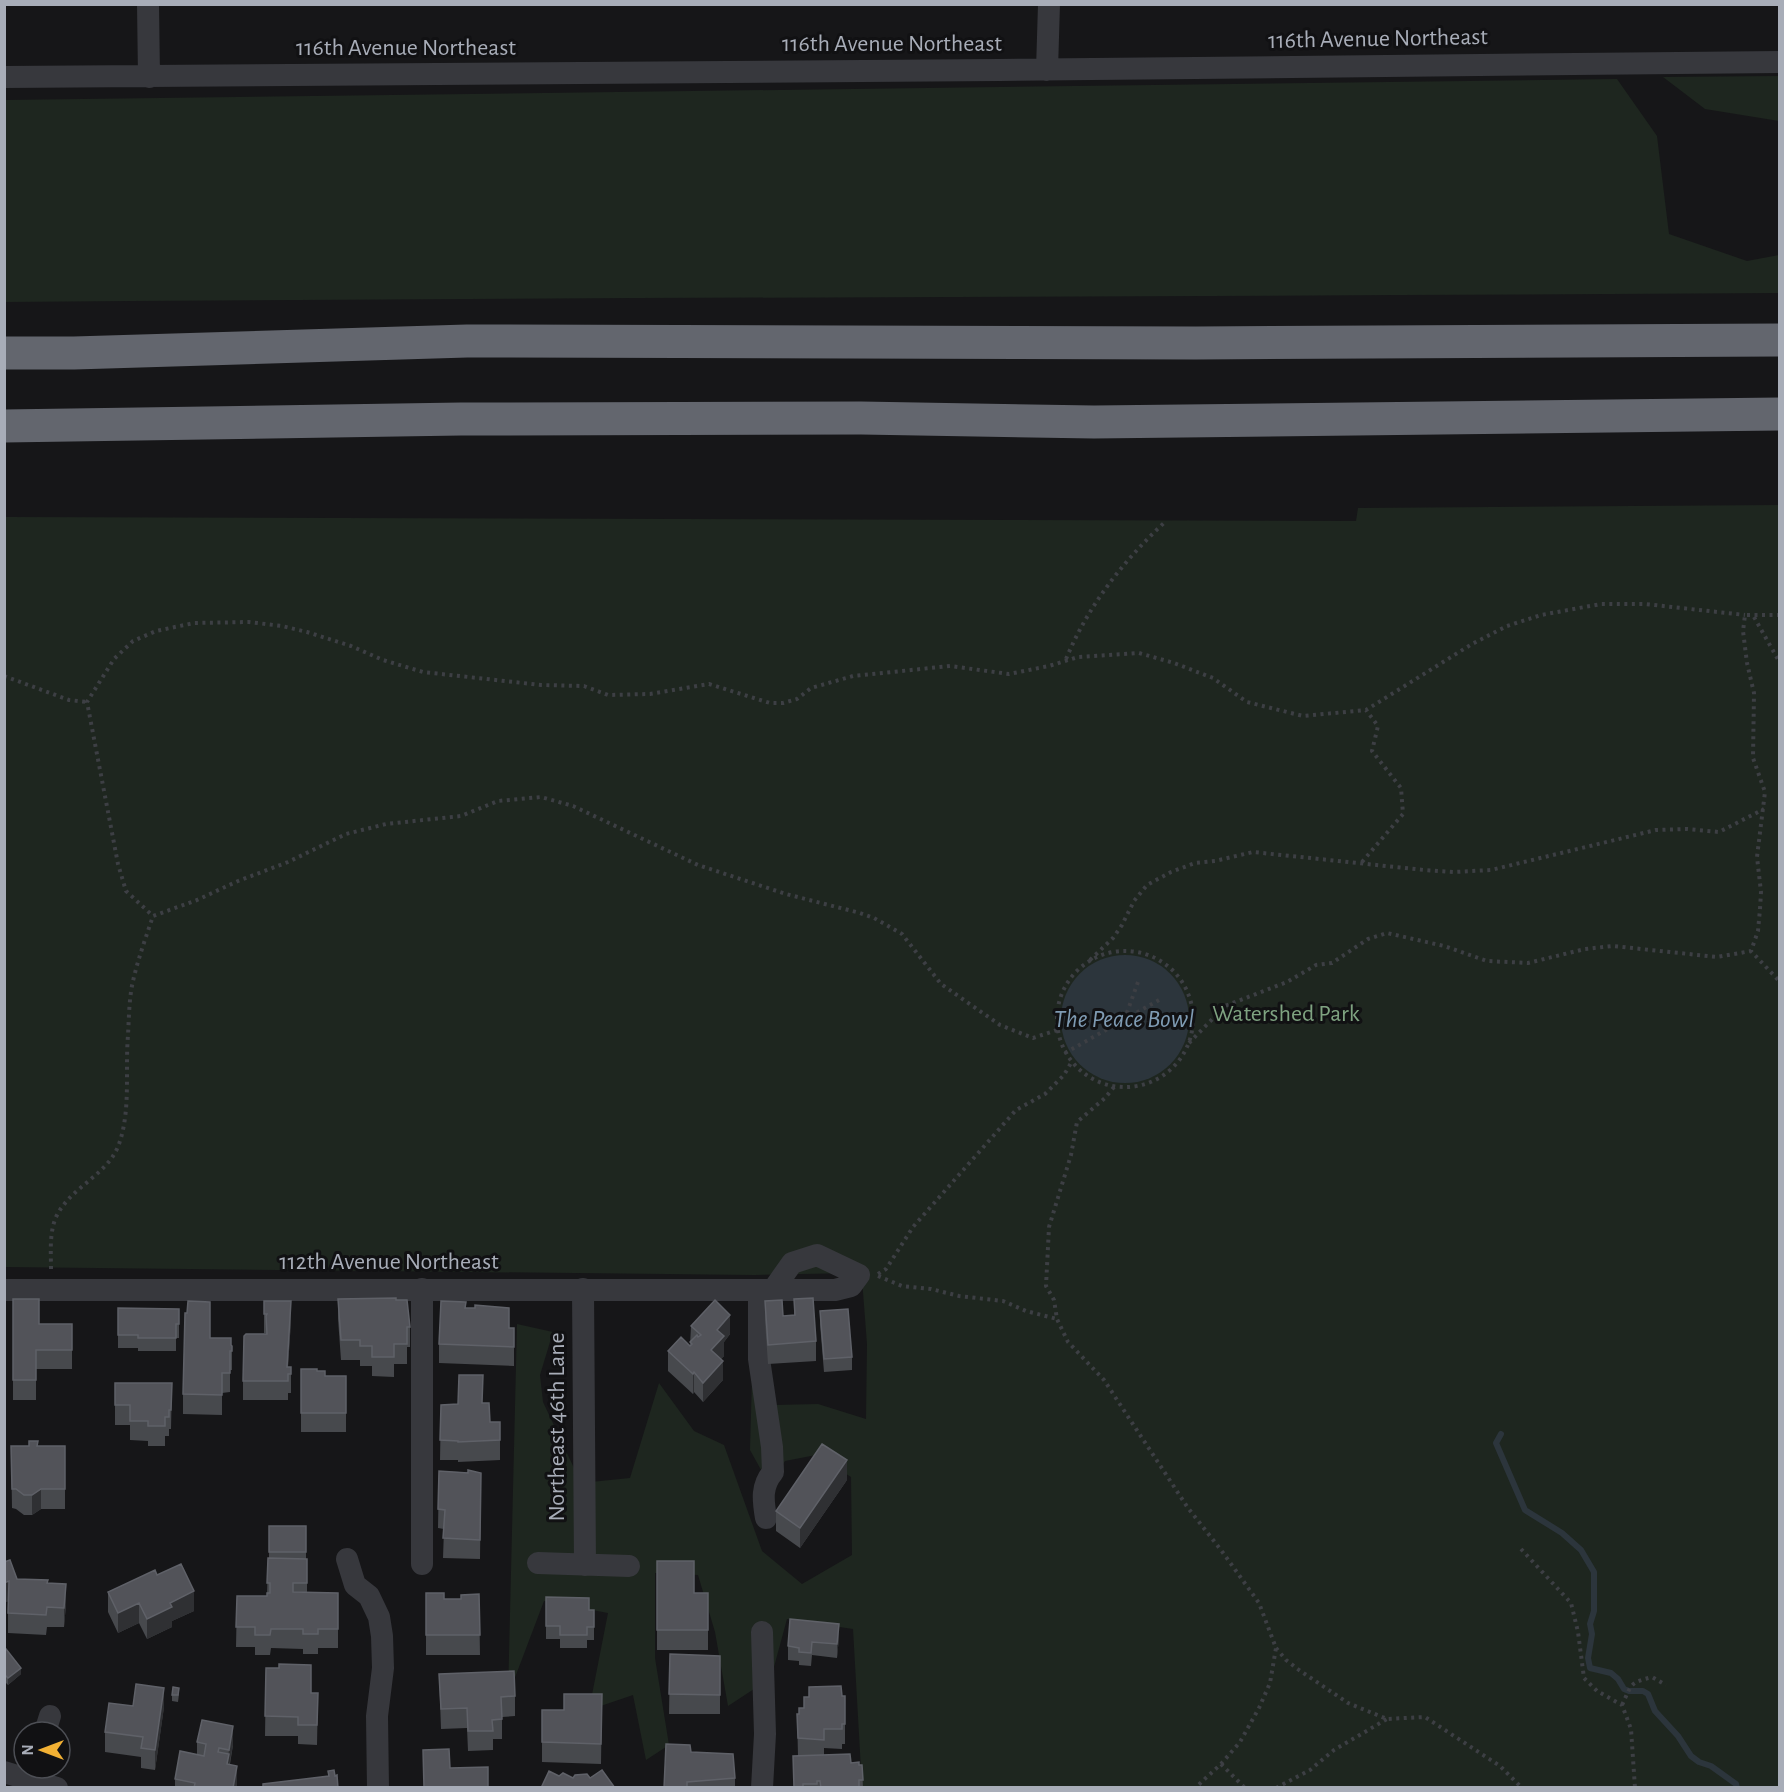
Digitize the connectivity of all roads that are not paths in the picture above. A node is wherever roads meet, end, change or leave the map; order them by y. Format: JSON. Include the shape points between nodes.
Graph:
{"nodes":[{"id":1,"x":148,"y":4,"type":"edge"},
{"id":2,"x":1049,"y":4,"type":"edge"},
{"id":3,"x":1779,"y":62,"type":"edge"},
{"id":4,"x":1047,"y":70,"type":"junction"},
{"id":5,"x":4,"y":77,"type":"edge"},
{"id":6,"x":149,"y":77,"type":"junction"},
{"id":7,"x":1779,"y":340,"type":"edge"},
{"id":8,"x":4,"y":352,"type":"edge"},
{"id":9,"x":1779,"y":414,"type":"edge"},
{"id":10,"x":4,"y":426,"type":"edge"},
{"id":11,"x":422,"y":1289,"type":"junction"},
{"id":12,"x":583,"y":1289,"type":"junction"},
{"id":13,"x":4,"y":1290,"type":"edge"},
{"id":14,"x":766,"y":1518,"type":"dead end"},
{"id":15,"x":347,"y":1559,"type":"dead end"},
{"id":16,"x":538,"y":1563,"type":"dead end"},
{"id":17,"x":422,"y":1564,"type":"dead end"},
{"id":18,"x":585,"y":1565,"type":"junction"},
{"id":19,"x":629,"y":1566,"type":"dead end"},
{"id":20,"x":762,"y":1632,"type":"dead end"},
{"id":21,"x":44,"y":1780,"type":"edge"},
{"id":22,"x":57,"y":1788,"type":"edge"},
{"id":23,"x":378,"y":1788,"type":"edge"},
{"id":24,"x":762,"y":1788,"type":"edge"}],
"edges":[{"from":1,"to":6,"type":"street"},
{"from":2,"to":4,"type":"street"},
{"from":3,"to":4,"type":"street","name":"116th Avenue Northeast"},
{"from":4,"to":6,"type":"street","name":"116th Avenue Northeast"},
{"from":5,"to":6,"type":"street","name":"116th Avenue Northeast"},
{"from":7,"to":8,"type":"highway","via":[[467,341]]},
{"from":9,"to":10,"type":"highway","via":[[1094,422],[460,419]]},
{"from":11,"to":12,"type":"street","name":"112th Avenue Northeast"},
{"from":11,"to":13,"type":"street","name":"112th Avenue Northeast"},
{"from":11,"to":17,"type":"street"},
{"from":12,"to":14,"type":"street","name":"112th Avenue Northeast","via":[[766,1290],[759,1359],[772,1446],[773,1472],[765,1481],[764,1491]]},
{"from":12,"to":18,"type":"street","name":"Northeast 46th Lane"},
{"from":15,"to":23,"type":"street","via":[[356,1585],[369,1596],[379,1617],[383,1668],[377,1716]]},
{"from":16,"to":18,"type":"street"},
{"from":18,"to":19,"type":"street"},
{"from":20,"to":24,"type":"street"},
{"from":21,"to":22,"type":"street"}]}
